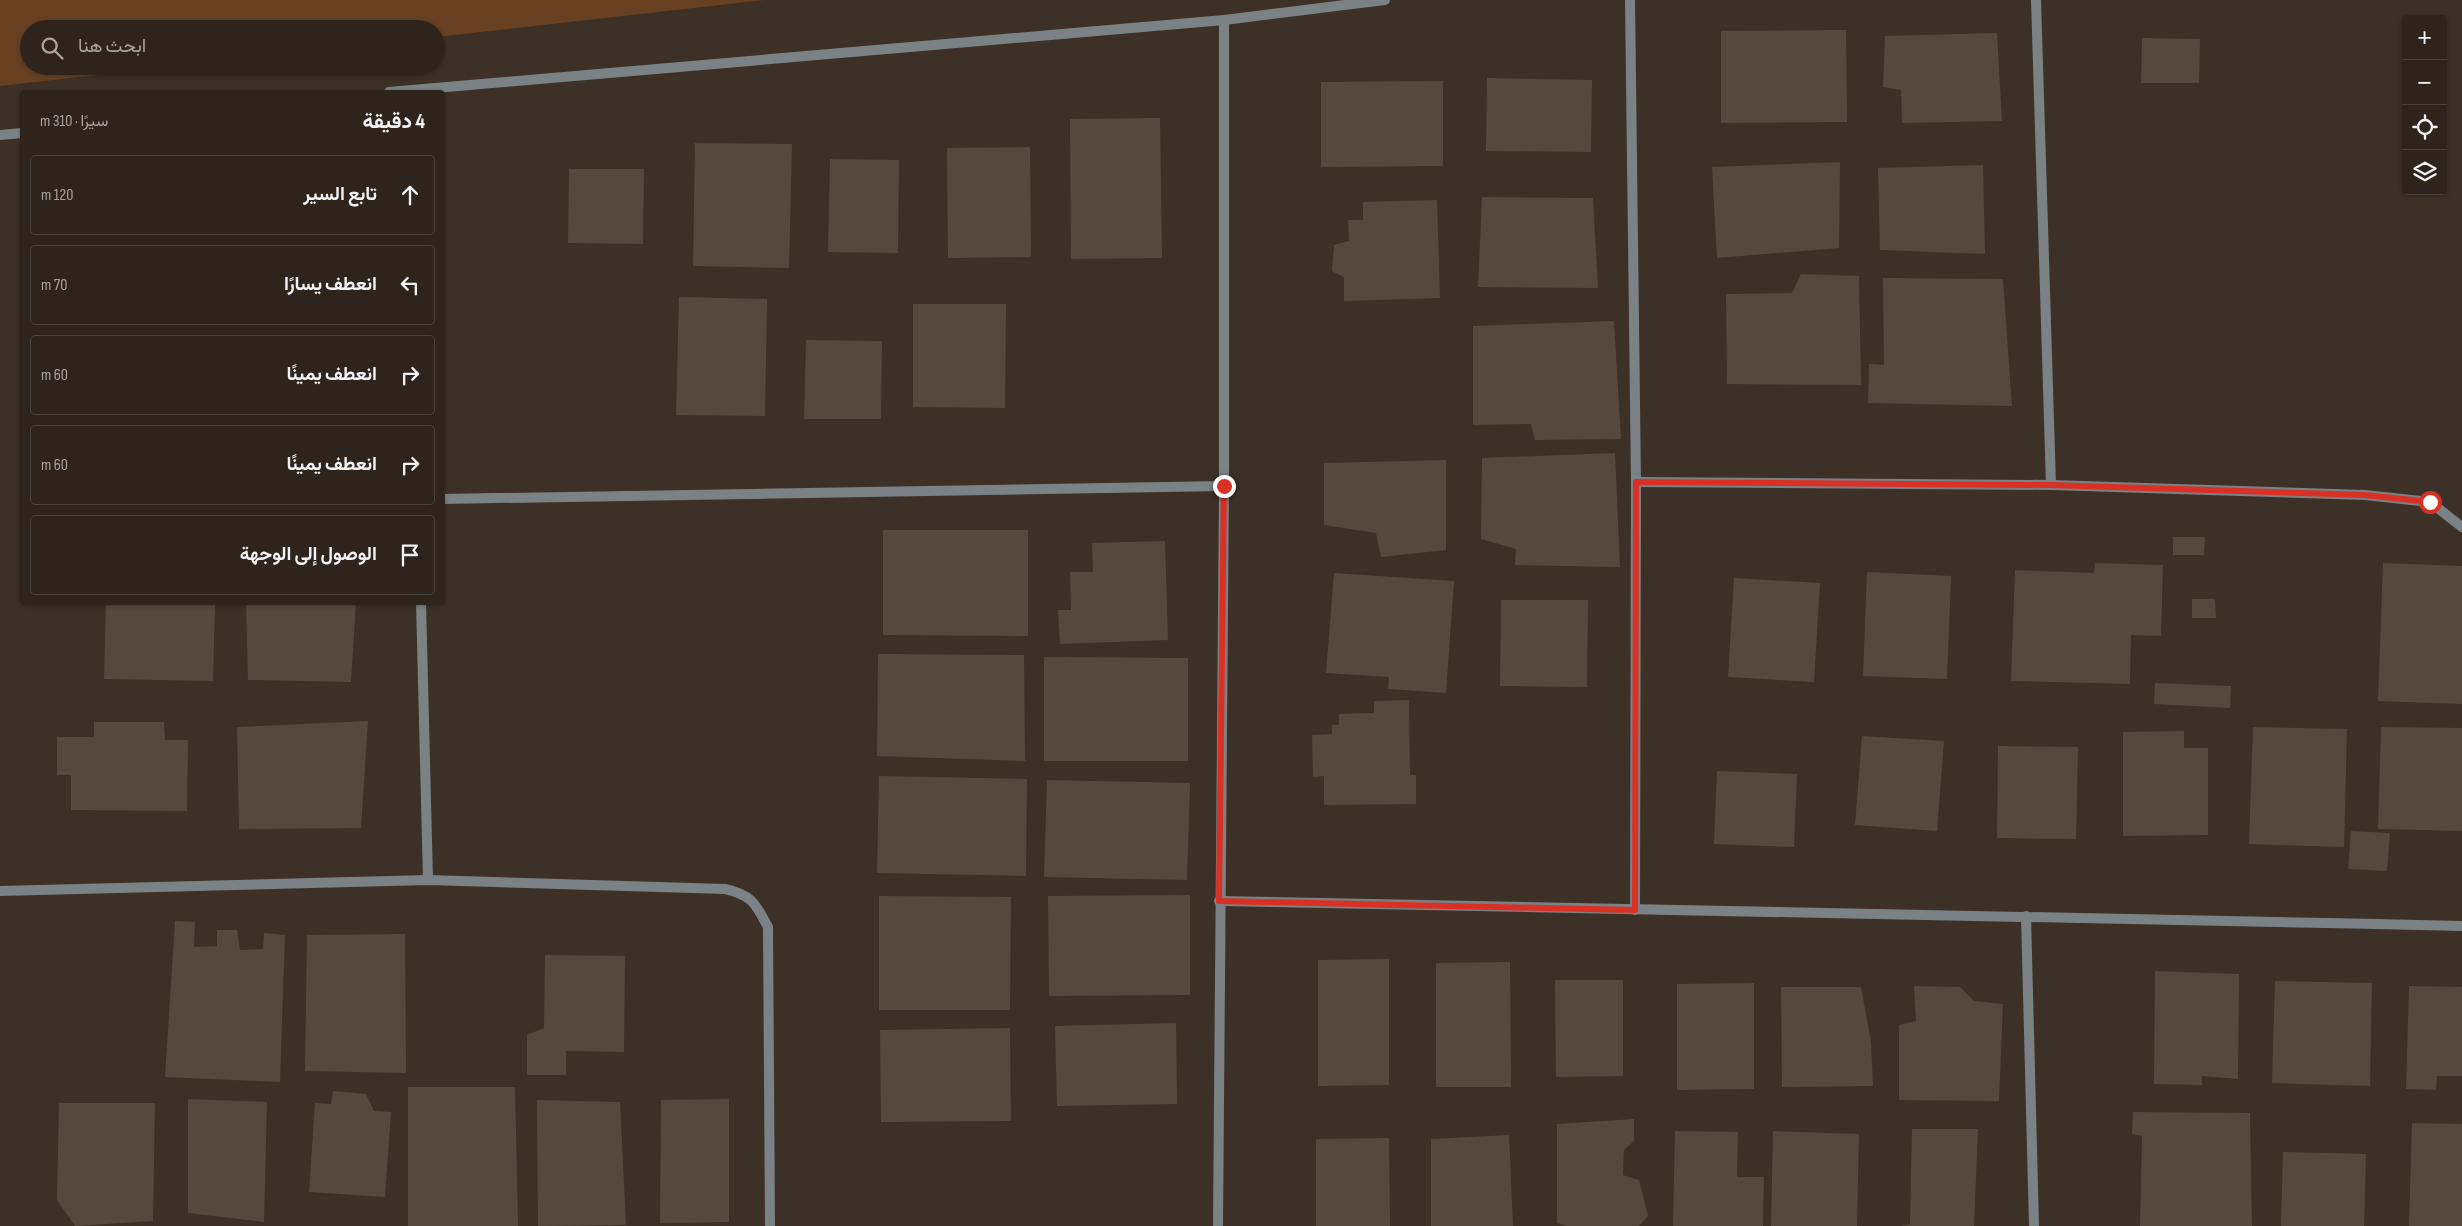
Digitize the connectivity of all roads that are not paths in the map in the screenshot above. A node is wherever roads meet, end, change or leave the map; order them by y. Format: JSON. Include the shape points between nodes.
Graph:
{"nodes":[{"id":1,"x":1385,"y":0,"type":"edge"},
{"id":2,"x":1630,"y":0,"type":"edge"},
{"id":3,"x":2036,"y":0,"type":"edge"},
{"id":4,"x":1224,"y":20,"type":"junction"},
{"id":5,"x":431,"y":90,"type":"edge"},
{"id":6,"x":20,"y":133,"type":"edge"},
{"id":7,"x":0,"y":135,"type":"edge"},
{"id":8,"x":1636,"y":482,"type":"junction"},
{"id":9,"x":2050,"y":485,"type":"junction"},
{"id":10,"x":1224,"y":486,"type":"junction"},
{"id":11,"x":445,"y":499,"type":"edge"},
{"id":12,"x":2462,"y":527,"type":"edge"},
{"id":13,"x":421,"y":605,"type":"edge"},
{"id":14,"x":428,"y":880,"type":"junction"},
{"id":15,"x":0,"y":891,"type":"edge"},
{"id":16,"x":1219,"y":901,"type":"junction"},
{"id":17,"x":1635,"y":910,"type":"junction"},
{"id":18,"x":2026,"y":916,"type":"junction"},
{"id":19,"x":2462,"y":926,"type":"edge"},
{"id":20,"x":770,"y":1226,"type":"edge"},
{"id":21,"x":1218,"y":1226,"type":"edge"},
{"id":22,"x":2034,"y":1226,"type":"edge"}],
"edges":[{"from":1,"to":4,"type":"street"},
{"from":2,"to":8,"type":"street"},
{"from":3,"to":9,"type":"street"},
{"from":4,"to":5,"type":"street"},
{"from":4,"to":10,"type":"street"},
{"from":6,"to":7,"type":"street"},
{"from":8,"to":9,"type":"street"},
{"from":8,"to":17,"type":"street"},
{"from":9,"to":12,"type":"street","via":[[2383,497],[2430,502]]},
{"from":10,"to":11,"type":"street"},
{"from":10,"to":16,"type":"street"},
{"from":13,"to":14,"type":"street"},
{"from":14,"to":15,"type":"street"},
{"from":14,"to":20,"type":"street","via":[[725,889],[744,893],[757,907],[768,927]]},
{"from":16,"to":17,"type":"street"},
{"from":16,"to":21,"type":"street"},
{"from":17,"to":18,"type":"street"},
{"from":18,"to":19,"type":"street"},
{"from":18,"to":22,"type":"street"}]}
